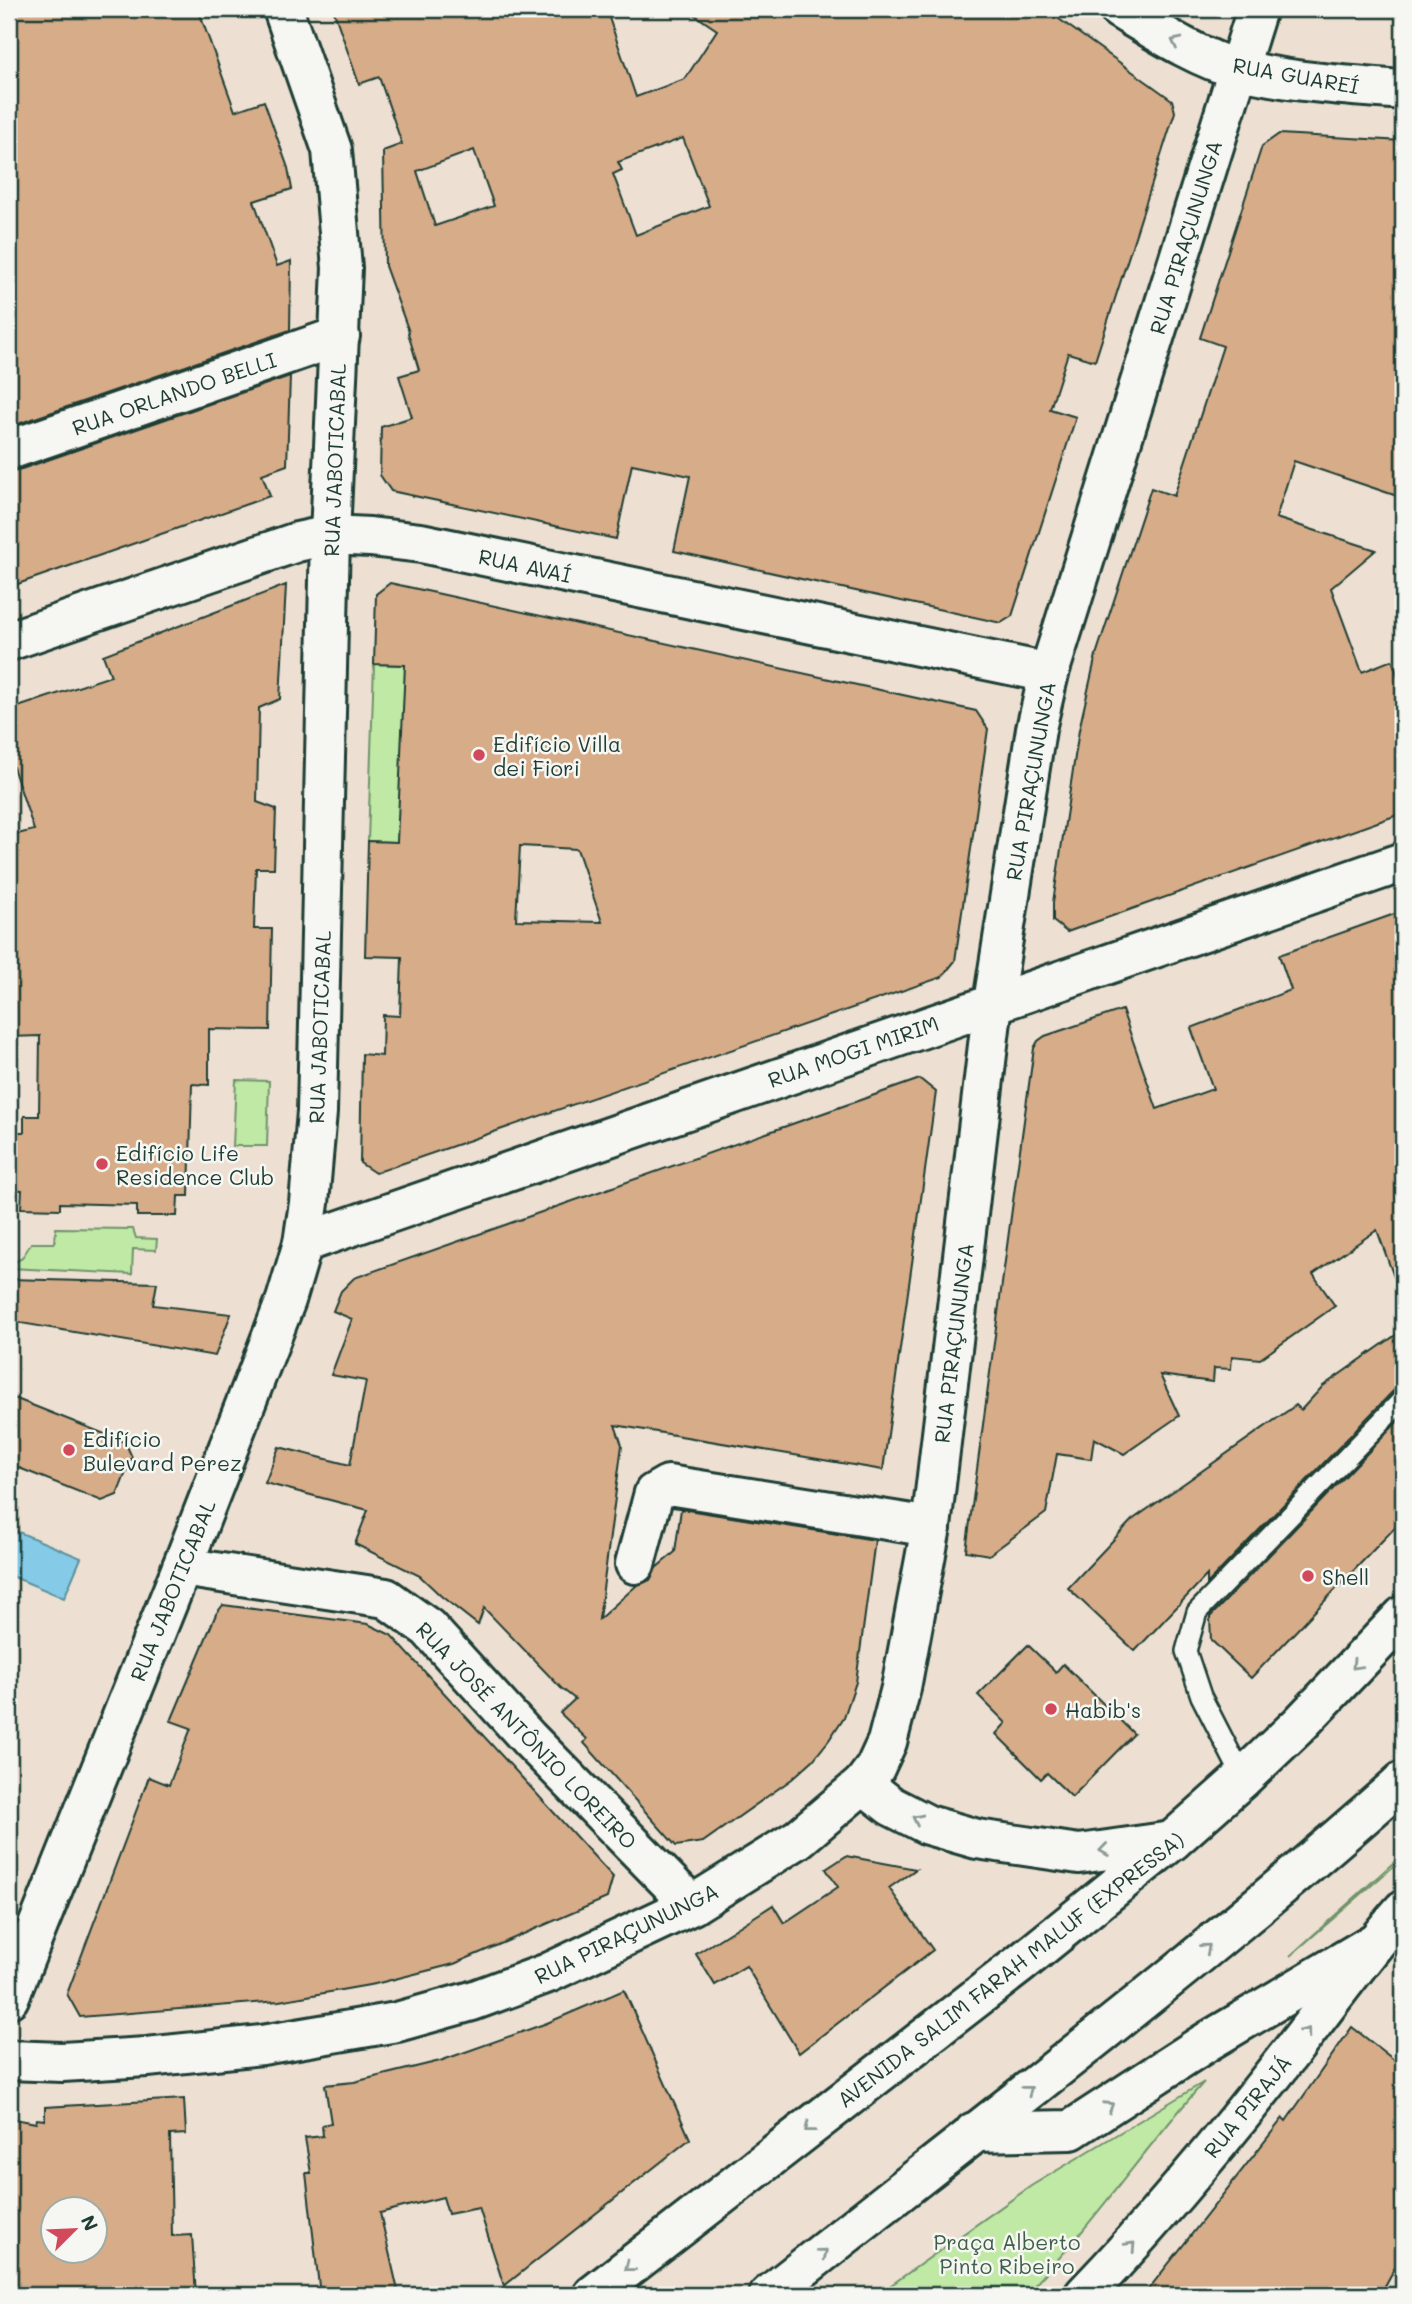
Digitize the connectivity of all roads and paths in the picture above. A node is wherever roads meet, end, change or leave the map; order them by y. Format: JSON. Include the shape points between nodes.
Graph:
{"nodes":[{"id":1,"x":284,"y":9,"type":"edge"},
{"id":2,"x":1119,"y":9,"type":"edge"},
{"id":3,"x":1257,"y":9,"type":"edge"},
{"id":4,"x":1237,"y":69,"type":"junction"},
{"id":5,"x":1403,"y":90,"type":"edge"},
{"id":6,"x":340,"y":336,"type":"junction"},
{"id":7,"x":9,"y":450,"type":"edge"},
{"id":8,"x":330,"y":535,"type":"junction"},
{"id":9,"x":9,"y":641,"type":"edge"},
{"id":10,"x":1049,"y":673,"type":"junction"},
{"id":11,"x":1403,"y":862,"type":"edge"},
{"id":12,"x":993,"y":1003,"type":"junction"},
{"id":13,"x":303,"y":1243,"type":"junction"},
{"id":14,"x":1403,"y":1399,"type":"edge"},
{"id":15,"x":931,"y":1527,"type":"junction"},
{"id":16,"x":635,"y":1564,"type":"dead end"},
{"id":17,"x":182,"y":1567,"type":"junction"},
{"id":18,"x":1403,"y":1616,"type":"edge"},
{"id":19,"x":1243,"y":1778,"type":"junction"},
{"id":20,"x":1403,"y":1781,"type":"edge"},
{"id":21,"x":863,"y":1784,"type":"junction"},
{"id":22,"x":1172,"y":1841,"type":"junction"},
{"id":23,"x":692,"y":1905,"type":"junction"},
{"id":24,"x":1403,"y":1910,"type":"edge"},
{"id":25,"x":1373,"y":1944,"type":"junction"},
{"id":26,"x":9,"y":1998,"type":"edge"},
{"id":27,"x":9,"y":2060,"type":"edge"},
{"id":28,"x":974,"y":2132,"type":"junction"},
{"id":29,"x":593,"y":2295,"type":"edge"},
{"id":30,"x":769,"y":2295,"type":"edge"},
{"id":31,"x":1084,"y":2295,"type":"edge"}],
"edges":[{"from":1,"to":6,"type":"main road","name":"RUA JABOTICABAL","via":[[332,150],[342,268]]},
{"from":4,"to":2,"type":"main road","name":"RUA GUAREÍ","one_way":true,"via":[[1174,42]]},
{"from":3,"to":4,"type":"main road","name":"RUA PIRAÇUNUNGA"},
{"from":4,"to":5,"type":"main road","name":"RUA GUAREÍ"},
{"from":4,"to":10,"type":"main road","name":"RUA PIRAÇUNUNGA"},
{"from":6,"to":7,"type":"main road","name":"RUA ORLANDO BELLI"},
{"from":6,"to":8,"type":"main road","name":"RUA JABOTICABAL"},
{"from":8,"to":9,"type":"main road","name":"RUA AVAÍ","via":[[246,558]]},
{"from":8,"to":10,"type":"main road","name":"RUA AVAÍ","via":[[421,543]]},
{"from":8,"to":13,"type":"main road","name":"RUA JABOTICABAL","via":[[317,1112]]},
{"from":10,"to":12,"type":"main road","name":"RUA PIRAÇUNUNGA"},
{"from":11,"to":12,"type":"main road","name":"RUA MOGI MIRIM"},
{"from":12,"to":13,"type":"main road","name":"RUA MOGI MIRIM"},
{"from":12,"to":15,"type":"main road","name":"RUA PIRAÇUNUNGA"},
{"from":13,"to":17,"type":"main road","name":"RUA JABOTICABAL","via":[[286,1300]]},
{"from":14,"to":19,"type":"lane","via":[[1197,1612],[1186,1651],[1201,1696]]},
{"from":15,"to":16,"type":"main road","via":[[668,1485],[654,1493]]},
{"from":15,"to":21,"type":"main road","name":"RUA PIRAÇUNUNGA","via":[[887,1742]]},
{"from":17,"to":23,"type":"main road","name":"RUA JOSÉ ANTÔNIO LOREIRO","via":[[386,1598],[428,1628]]},
{"from":17,"to":26,"type":"main road","name":"RUA JABOTICABAL"},
{"from":18,"to":19,"type":"main road","name":"AVENIDA SALIM FARAH MALUF (EXPRESSA)","one_way":true},
{"from":19,"to":22,"type":"main road","name":"AVENIDA SALIM FARAH MALUF (EXPRESSA)"},
{"from":28,"to":20,"type":"main road","one_way":true,"via":[[1139,2004]]},
{"from":22,"to":21,"type":"main road","one_way":true,"via":[[1079,1853],[977,1839],[929,1825],[891,1806]]},
{"from":21,"to":23,"type":"main road","name":"RUA PIRAÇUNUNGA","via":[[798,1839]]},
{"from":22,"to":29,"type":"main road","name":"AVENIDA SALIM FARAH MALUF (EXPRESSA)","one_way":true},
{"from":23,"to":27,"type":"main road","name":"RUA PIRAÇUNUNGA","via":[[548,1973],[397,2022],[262,2045],[147,2057]]},
{"from":24,"to":25,"type":"main road","name":"RUA PIRAJÁ"},
{"from":28,"to":25,"type":"main road","one_way":true,"via":[[1071,2130]]},
{"from":31,"to":25,"type":"main road","name":"RUA PIRAJÁ","one_way":true,"via":[[1139,2238],[1230,2128]]},
{"from":30,"to":28,"type":"main road","one_way":true}]}
